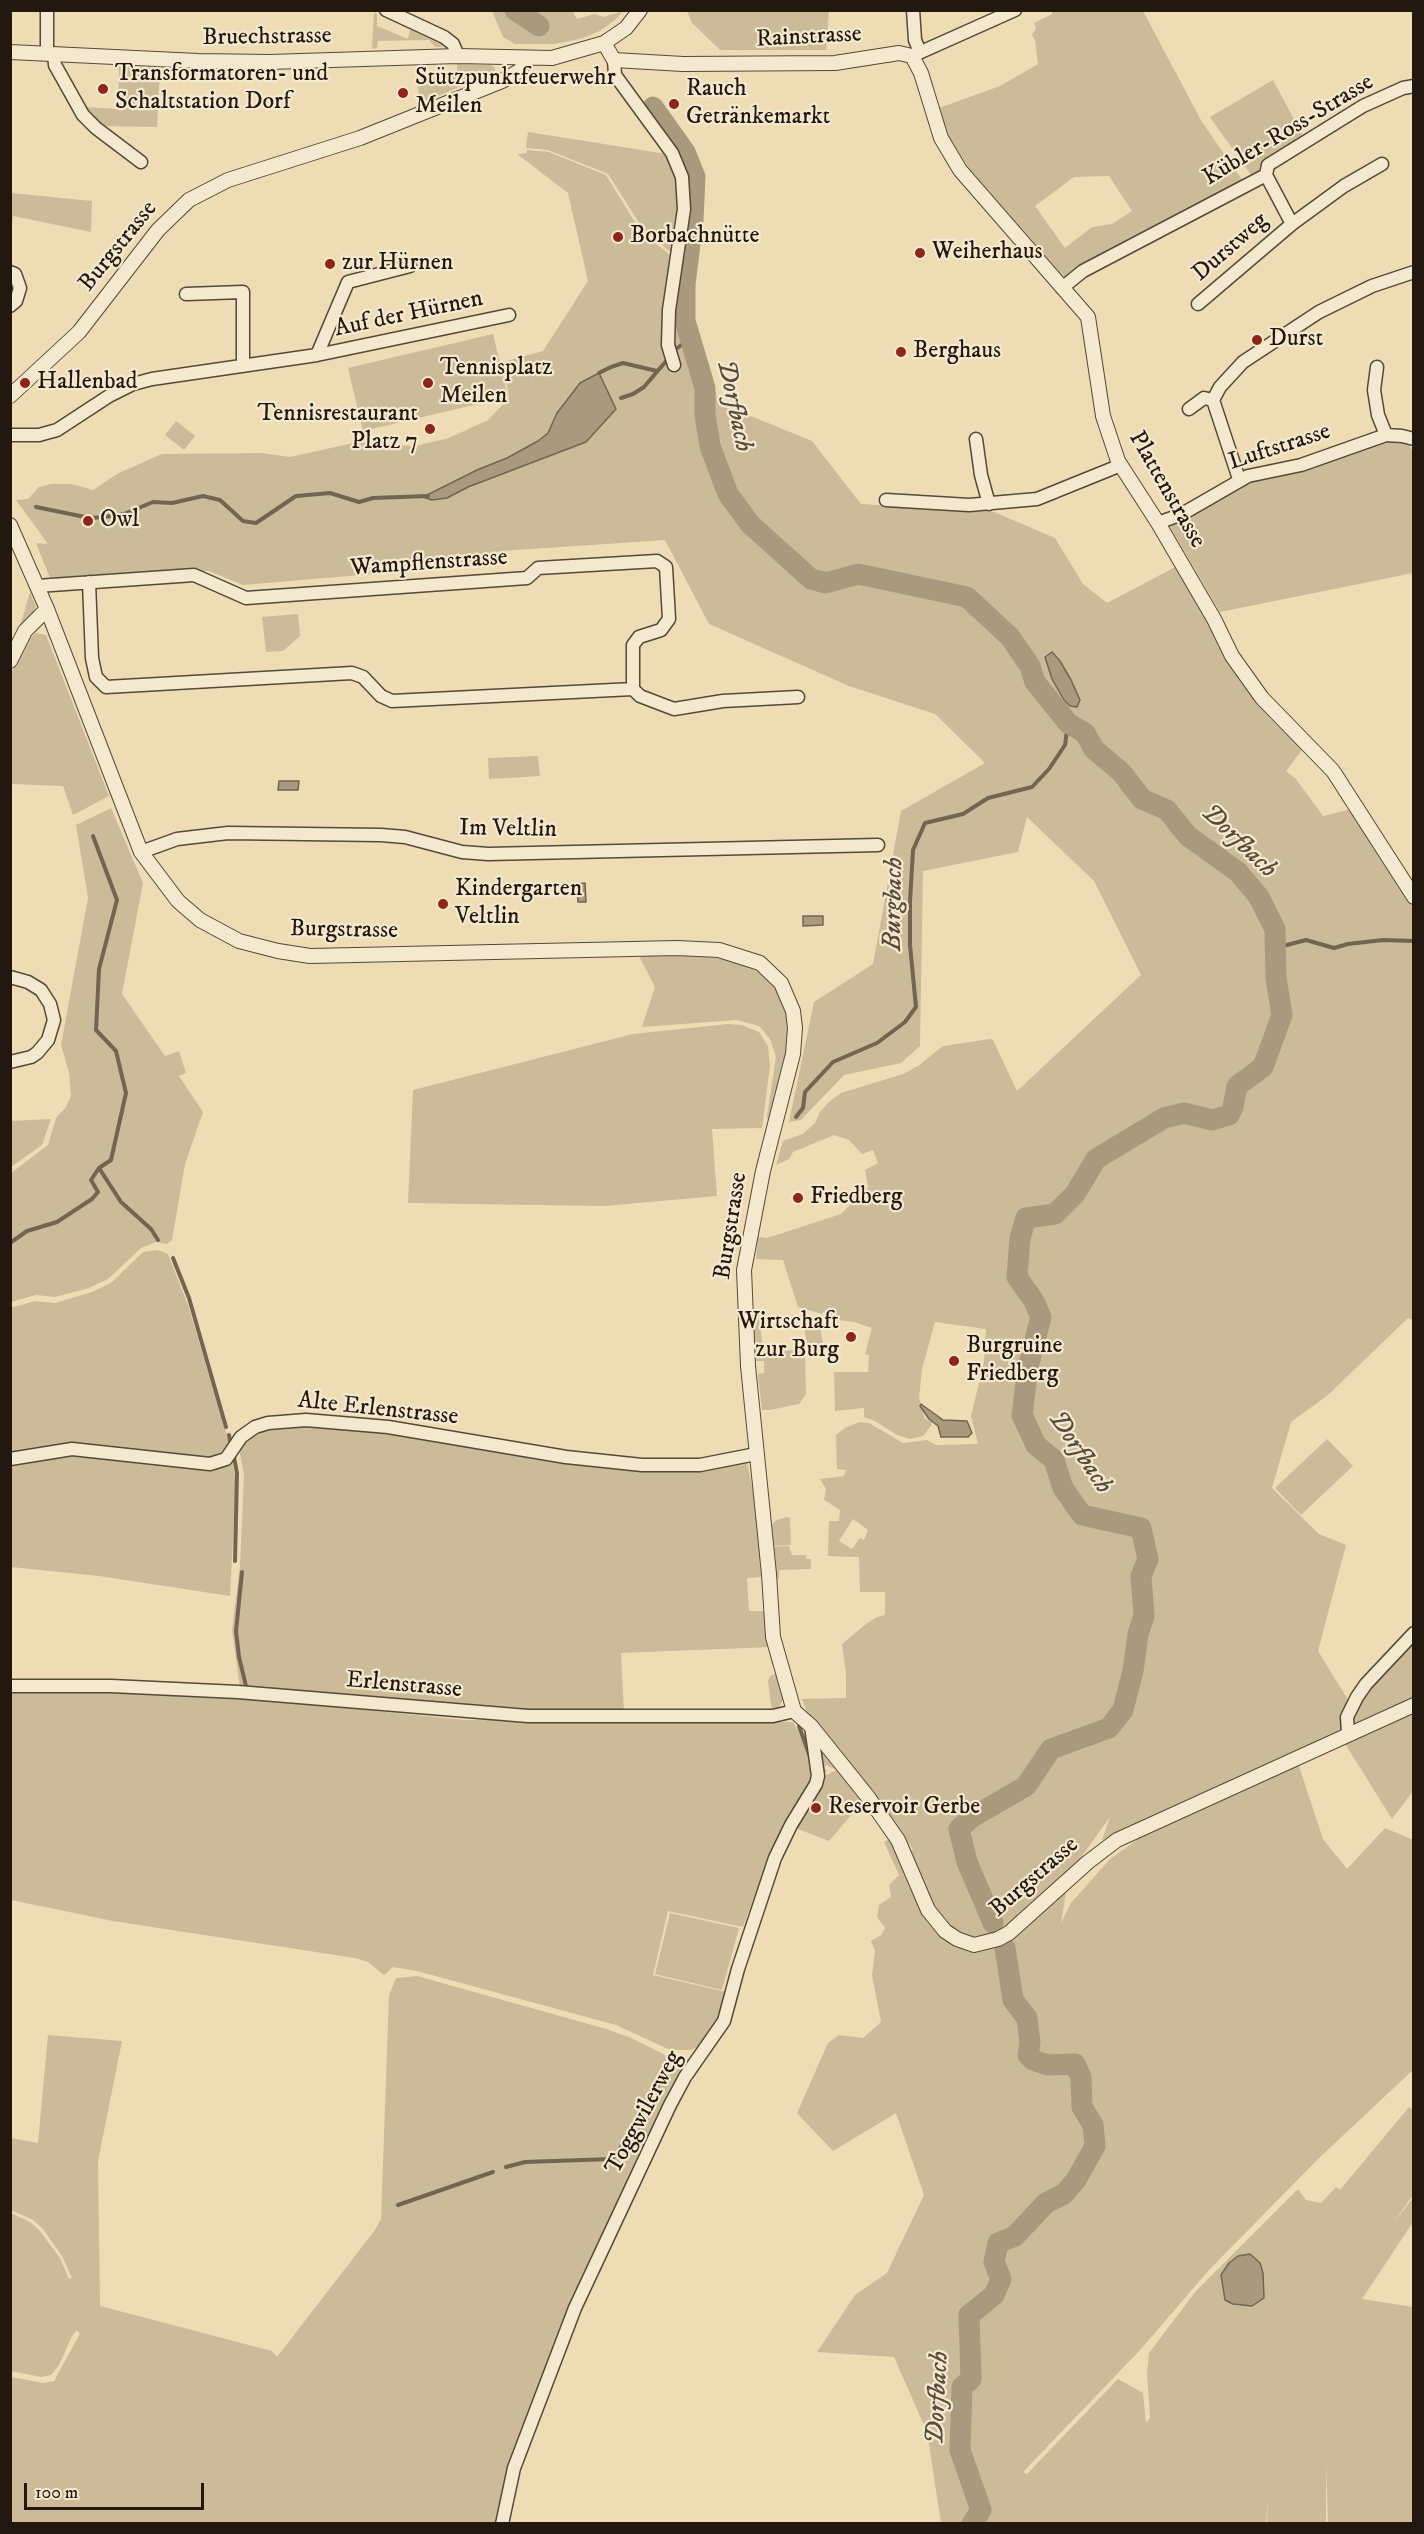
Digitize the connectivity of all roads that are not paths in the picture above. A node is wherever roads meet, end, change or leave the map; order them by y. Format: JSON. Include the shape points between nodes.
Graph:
{"nodes":[{"id":1,"x":47,"y":10,"type":"edge"},
{"id":2,"x":386,"y":10,"type":"edge"},
{"id":3,"x":640,"y":10,"type":"edge"},
{"id":4,"x":914,"y":10,"type":"edge"},
{"id":5,"x":1015,"y":10,"type":"edge"},
{"id":6,"x":604,"y":43,"type":"junction"},
{"id":7,"x":10,"y":52,"type":"edge"},
{"id":8,"x":50,"y":54,"type":"junction"},
{"id":9,"x":916,"y":54,"type":"junction"},
{"id":10,"x":458,"y":56,"type":"junction"},
{"id":11,"x":525,"y":58,"type":"junction"},
{"id":12,"x":614,"y":60,"type":"junction"},
{"id":13,"x":1413,"y":86,"type":"edge"},
{"id":14,"x":141,"y":162,"type":"dead end"},
{"id":15,"x":1382,"y":164,"type":"dead end"},
{"id":16,"x":1266,"y":174,"type":"junction"},
{"id":17,"x":1292,"y":224,"type":"junction"},
{"id":18,"x":410,"y":267,"type":"dead end"},
{"id":19,"x":10,"y":272,"type":"edge"},
{"id":20,"x":1413,"y":272,"type":"edge"},
{"id":21,"x":1062,"y":288,"type":"junction"},
{"id":22,"x":186,"y":294,"type":"dead end"},
{"id":23,"x":1198,"y":304,"type":"dead end"},
{"id":24,"x":10,"y":306,"type":"edge"},
{"id":25,"x":509,"y":315,"type":"dead end"},
{"id":26,"x":317,"y":355,"type":"junction"},
{"id":27,"x":674,"y":365,"type":"dead end"},
{"id":28,"x":243,"y":366,"type":"junction"},
{"id":29,"x":1377,"y":367,"type":"dead end"},
{"id":30,"x":10,"y":396,"type":"edge"},
{"id":31,"x":1213,"y":400,"type":"junction"},
{"id":32,"x":1189,"y":409,"type":"dead end"},
{"id":33,"x":10,"y":435,"type":"edge"},
{"id":34,"x":1386,"y":435,"type":"junction"},
{"id":35,"x":976,"y":439,"type":"dead end"},
{"id":36,"x":1413,"y":439,"type":"edge"},
{"id":37,"x":1121,"y":465,"type":"junction"},
{"id":38,"x":1239,"y":479,"type":"junction"},
{"id":39,"x":886,"y":500,"type":"dead end"},
{"id":40,"x":989,"y":504,"type":"junction"},
{"id":41,"x":1158,"y":523,"type":"junction"},
{"id":42,"x":10,"y":525,"type":"edge"},
{"id":43,"x":89,"y":582,"type":"junction"},
{"id":44,"x":38,"y":586,"type":"junction"},
{"id":45,"x":47,"y":609,"type":"junction"},
{"id":46,"x":10,"y":661,"type":"edge"},
{"id":47,"x":633,"y":689,"type":"junction"},
{"id":48,"x":798,"y":697,"type":"dead end"},
{"id":49,"x":878,"y":845,"type":"dead end"},
{"id":50,"x":141,"y":852,"type":"junction"},
{"id":51,"x":1413,"y":897,"type":"edge"},
{"id":52,"x":10,"y":977,"type":"edge"},
{"id":53,"x":10,"y":1062,"type":"edge"},
{"id":54,"x":756,"y":1455,"type":"junction"},
{"id":55,"x":10,"y":1459,"type":"edge"},
{"id":56,"x":1413,"y":1633,"type":"edge"},
{"id":57,"x":10,"y":1686,"type":"edge"},
{"id":58,"x":1413,"y":1705,"type":"edge"},
{"id":59,"x":794,"y":1712,"type":"junction"},
{"id":60,"x":811,"y":1726,"type":"junction"},
{"id":61,"x":1348,"y":1734,"type":"junction"},
{"id":62,"x":502,"y":2523,"type":"edge"}],
"edges":[{"from":1,"to":8,"type":"street"},
{"from":2,"to":10,"type":"street","via":[[444,37],[453,44]]},
{"from":3,"to":6,"type":"street","via":[[626,28]]},
{"from":4,"to":9,"type":"street","name":"Plattenstrasse"},
{"from":5,"to":9,"type":"street","name":"Rainstrasse"},
{"from":6,"to":11,"type":"street","via":[[552,58]]},
{"from":6,"to":12,"type":"street"},
{"from":7,"to":8,"type":"street","name":"Bruechstrasse"},
{"from":8,"to":10,"type":"street","name":"Bruechstrasse","via":[[257,62]]},
{"from":8,"to":14,"type":"street","via":[[83,115]]},
{"from":9,"to":12,"type":"street","name":"Rainstrasse","via":[[835,63]]},
{"from":9,"to":21,"type":"street","name":"Plattenstrasse","via":[[941,138],[960,170]]},
{"from":10,"to":11,"type":"street","name":"Bruechstrasse"},
{"from":11,"to":30,"type":"street","name":"Burgstrasse","via":[[521,70],[502,81],[331,148],[228,180],[189,200],[158,230],[79,332]]},
{"from":12,"to":27,"type":"street","via":[[615,75],[672,153],[682,177],[684,208],[669,310],[668,345]]},
{"from":13,"to":16,"type":"street","name":"Kübler-Ross-Strasse","via":[[1363,106],[1268,165]]},
{"from":15,"to":17,"type":"street","name":"Durstweg"},
{"from":16,"to":17,"type":"street","name":"Durstweg"},
{"from":16,"to":21,"type":"street","name":"Kübler-Ross-Strasse","via":[[1083,272]]},
{"from":17,"to":23,"type":"street","name":"Durstweg"},
{"from":18,"to":26,"type":"street","name":"Auf der Hürnen","via":[[348,282]]},
{"from":19,"to":24,"type":"street","via":[[15,274],[20,288]]},
{"from":20,"to":31,"type":"street","via":[[1371,286],[1291,329],[1243,362]]},
{"from":21,"to":37,"type":"street","name":"Plattenstrasse","via":[[1088,317],[1106,429]]},
{"from":22,"to":28,"type":"street","via":[[243,292]]},
{"from":25,"to":26,"type":"street","name":"Auf der Hürnen"},
{"from":26,"to":28,"type":"street","name":"Auf der Hürnen"},
{"from":28,"to":33,"type":"street","name":"Auf der Hürnen","via":[[133,384],[57,430],[39,435]]},
{"from":29,"to":34,"type":"street","via":[[1374,390]]},
{"from":31,"to":32,"type":"street","via":[[1204,398]]},
{"from":31,"to":38,"type":"street"},
{"from":34,"to":36,"type":"street"},
{"from":34,"to":38,"type":"street","name":"Luftstrasse","via":[[1301,465]]},
{"from":35,"to":40,"type":"street"},
{"from":37,"to":40,"type":"street","via":[[1037,499]]},
{"from":37,"to":41,"type":"street","name":"Plattenstrasse"},
{"from":38,"to":41,"type":"street","name":"Luftstrasse","via":[[1182,514]]},
{"from":39,"to":40,"type":"street"},
{"from":41,"to":51,"type":"street","name":"Plattenstrasse","via":[[1232,656],[1262,698],[1333,771]]},
{"from":42,"to":44,"type":"street","name":"Burgstrasse"},
{"from":43,"to":44,"type":"street","name":"Wampflenstrasse"},
{"from":43,"to":47,"type":"street","via":[[92,658],[96,677],[106,687],[352,673],[363,677],[381,696],[392,701]]},
{"from":43,"to":47,"type":"street","name":"Wampflenstrasse","via":[[194,575],[246,598],[527,578],[538,568],[657,561],[666,567],[669,619],[661,630],[639,637],[633,645]]},
{"from":44,"to":45,"type":"street","name":"Burgstrasse"},
{"from":45,"to":46,"type":"street","via":[[25,631]]},
{"from":45,"to":50,"type":"street","name":"Burgstrasse"},
{"from":47,"to":48,"type":"street","via":[[640,696],[675,709],[723,701]]},
{"from":49,"to":50,"type":"street","name":"Im Veltlin","via":[[488,854],[381,835],[228,833],[177,839]]},
{"from":50,"to":54,"type":"street","name":"Burgstrasse","via":[[178,901],[200,920],[239,941],[278,951],[310,956],[700,948],[741,955],[772,973],[793,1011],[795,1041],[744,1270],[744,1319]]},
{"from":52,"to":53,"type":"street","via":[[41,990],[54,1020],[48,1040],[37,1053]]},
{"from":54,"to":55,"type":"street","name":"Alte Erlenstrasse","via":[[700,1466],[642,1465],[566,1457],[388,1427],[306,1420],[255,1427],[241,1437],[225,1459],[210,1464],[72,1449]]},
{"from":54,"to":59,"type":"street","name":"Burgstrasse","via":[[773,1637]]},
{"from":56,"to":61,"type":"street","via":[[1357,1696],[1347,1717]]},
{"from":57,"to":59,"type":"street","name":"Erlenstrasse","via":[[238,1692],[528,1716],[773,1716]]},
{"from":58,"to":61,"type":"street","name":"Burgstrasse"},
{"from":59,"to":60,"type":"street","name":"Burgstrasse"},
{"from":60,"to":61,"type":"street","name":"Burgstrasse","via":[[898,1840],[935,1921],[945,1931],[974,1945],[1009,1933],[1117,1840]]},
{"from":60,"to":62,"type":"street","name":"Toggwilerweg","via":[[816,1784],[775,1858],[724,2021],[670,2104],[575,2308],[514,2468]]}]}
